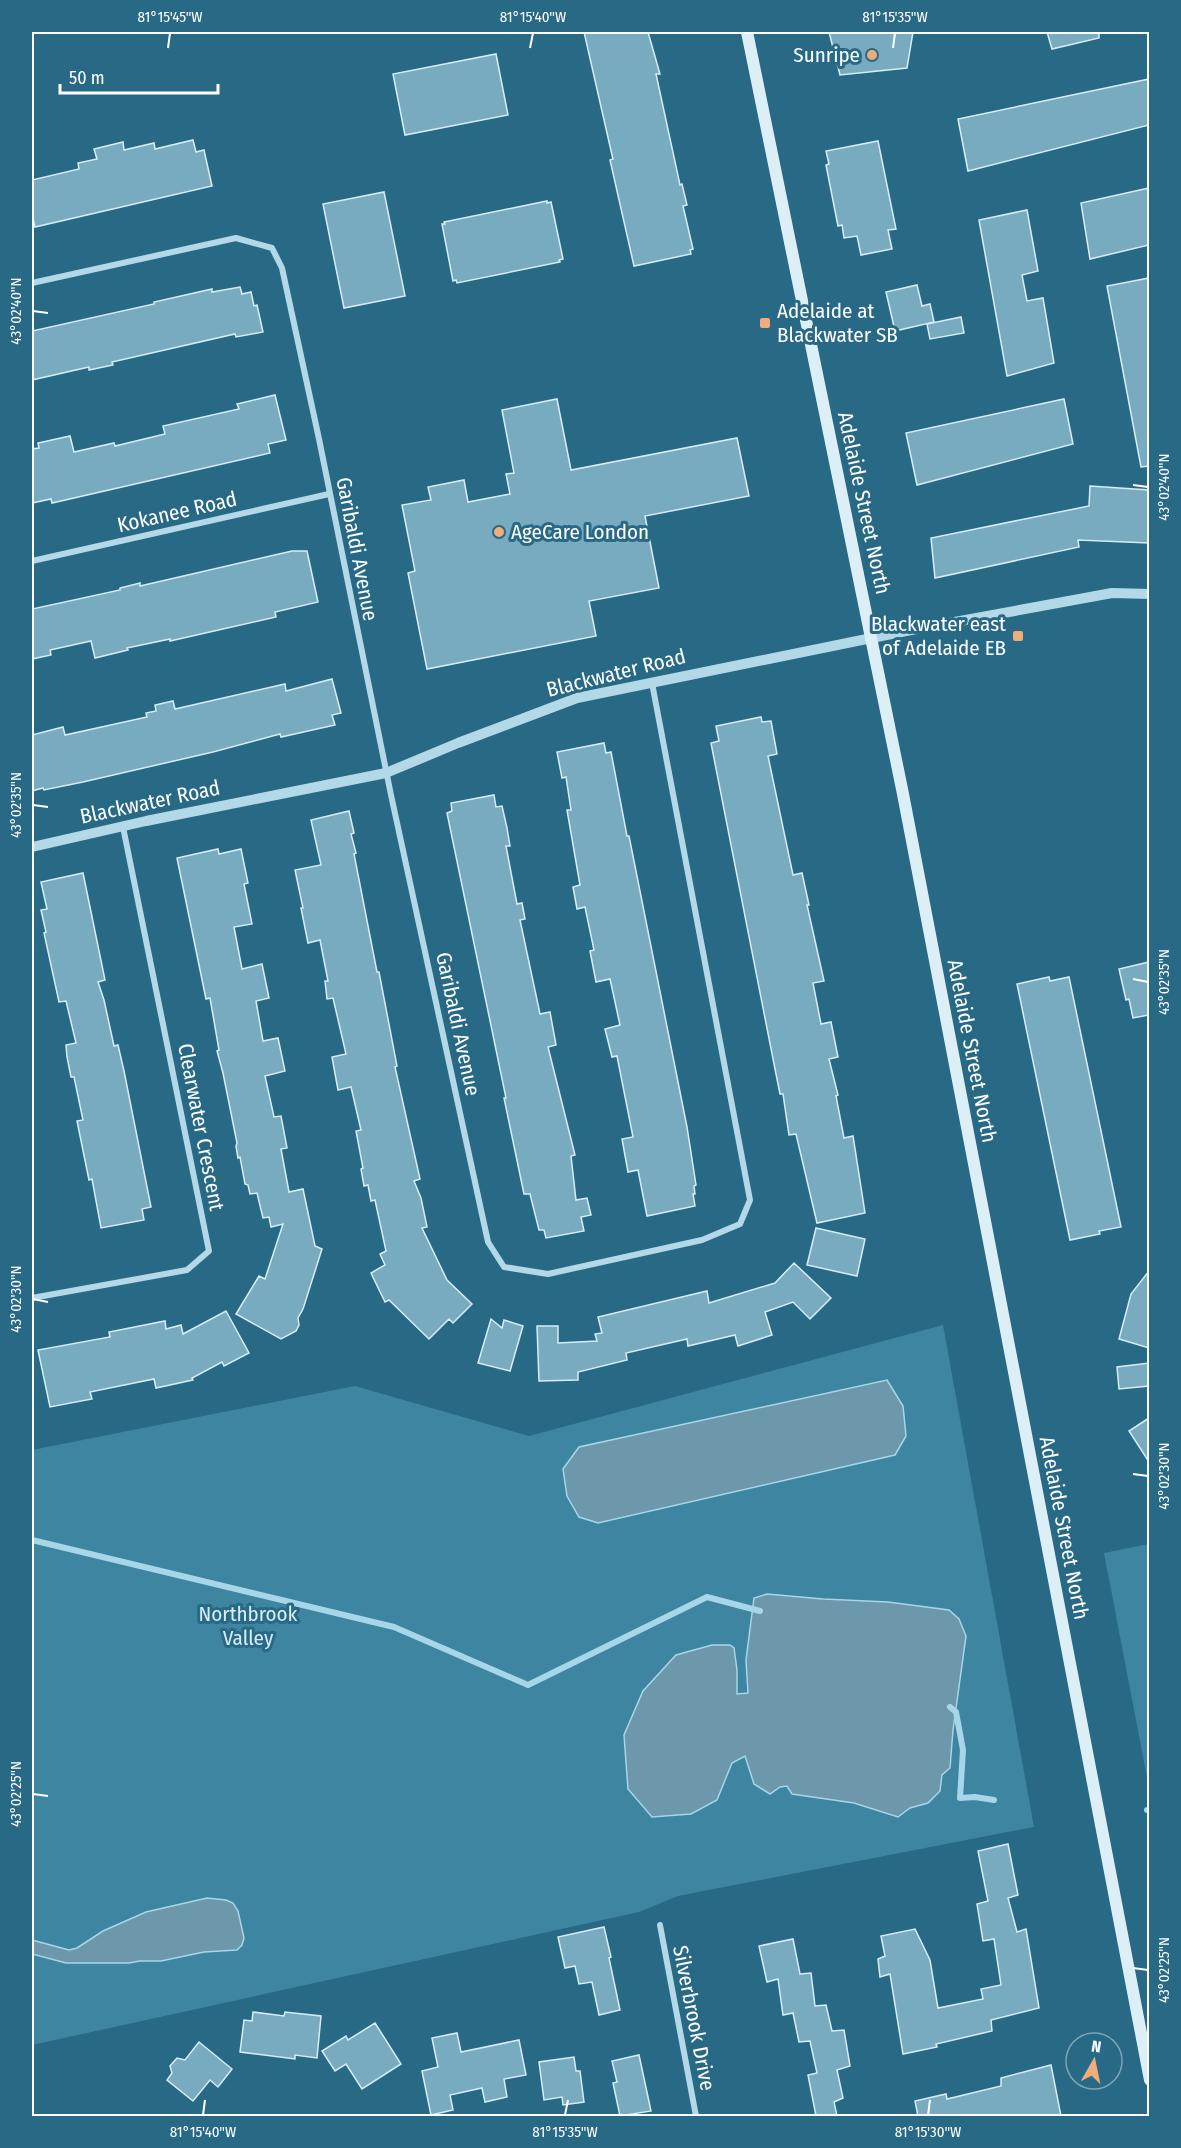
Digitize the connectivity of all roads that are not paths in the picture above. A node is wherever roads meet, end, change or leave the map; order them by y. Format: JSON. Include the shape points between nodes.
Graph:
{"nodes":[{"id":1,"x":747,"y":32,"type":"edge"},
{"id":2,"x":32,"y":284,"type":"edge"},
{"id":3,"x":329,"y":494,"type":"junction"},
{"id":4,"x":32,"y":561,"type":"edge"},
{"id":5,"x":1149,"y":594,"type":"edge"},
{"id":6,"x":871,"y":637,"type":"junction"},
{"id":7,"x":652,"y":682,"type":"junction"},
{"id":8,"x":386,"y":773,"type":"junction"},
{"id":9,"x":123,"y":827,"type":"junction"},
{"id":10,"x":32,"y":847,"type":"edge"},
{"id":11,"x":32,"y":1298,"type":"edge"},
{"id":12,"x":660,"y":1925,"type":"dead end"},
{"id":13,"x":1149,"y":2080,"type":"edge"},
{"id":14,"x":696,"y":2116,"type":"edge"}],
"edges":[{"from":1,"to":6,"type":"main road","name":"Adelaide Street North"},
{"from":2,"to":3,"type":"street","name":"Garibaldi Avenue","via":[[236,238],[272,248],[282,268]]},
{"from":3,"to":4,"type":"street","name":"Kokanee Road"},
{"from":3,"to":8,"type":"street","name":"Garibaldi Avenue"},
{"from":5,"to":6,"type":"street","name":"Blackwater Road","via":[[1112,593]]},
{"from":6,"to":7,"type":"street","name":"Blackwater Road"},
{"from":6,"to":13,"type":"main road","name":"Adelaide Street North"},
{"from":7,"to":8,"type":"street","name":"Blackwater Road","via":[[577,698]]},
{"from":7,"to":8,"type":"street","name":"Garibaldi Avenue","via":[[750,1200],[740,1224],[702,1240],[548,1274],[504,1267],[488,1242]]},
{"from":8,"to":9,"type":"street","name":"Blackwater Road"},
{"from":9,"to":10,"type":"street","name":"Blackwater Road"},
{"from":9,"to":11,"type":"street","name":"Clearwater Crescent","via":[[210,1251],[187,1270]]},
{"from":12,"to":14,"type":"street","name":"Silverbrook Drive"}]}
